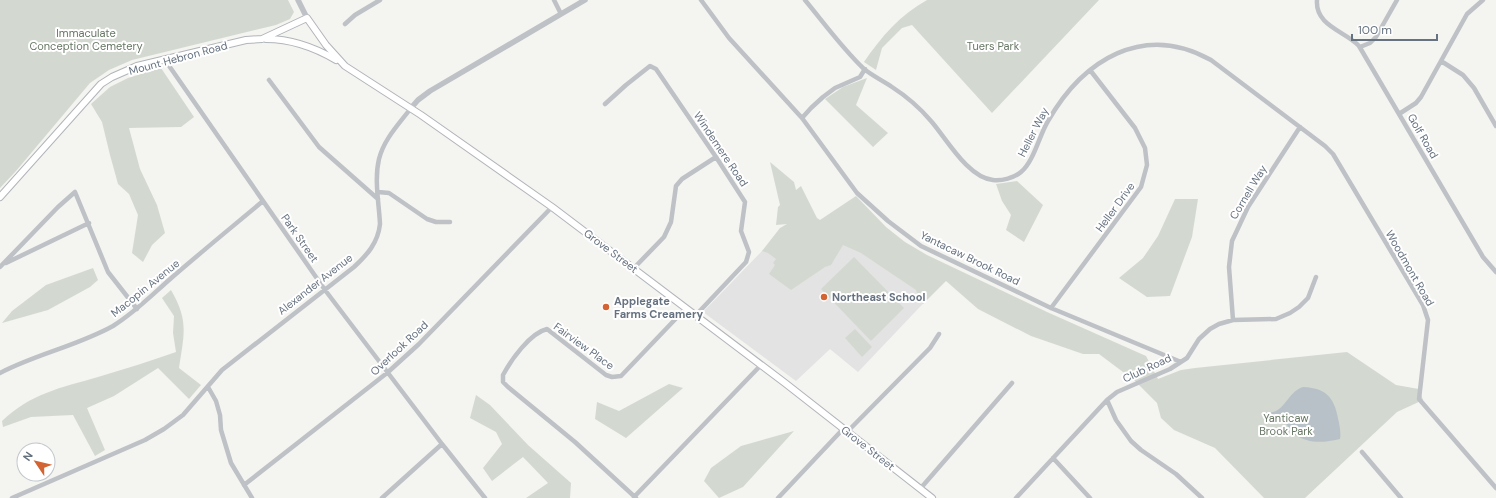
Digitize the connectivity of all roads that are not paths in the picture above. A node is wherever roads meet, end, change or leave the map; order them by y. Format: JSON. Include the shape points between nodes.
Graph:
{"nodes":[{"id":1,"x":298,"y":0,"type":"edge"},
{"id":2,"x":380,"y":0,"type":"edge"},
{"id":3,"x":554,"y":0,"type":"edge"},
{"id":4,"x":585,"y":0,"type":"edge"},
{"id":5,"x":701,"y":0,"type":"edge"},
{"id":6,"x":805,"y":0,"type":"edge"},
{"id":7,"x":1317,"y":0,"type":"edge"},
{"id":8,"x":1397,"y":0,"type":"edge"},
{"id":9,"x":1483,"y":0,"type":"edge"},
{"id":10,"x":561,"y":14,"type":"junction"},
{"id":11,"x":308,"y":18,"type":"junction"},
{"id":12,"x":344,"y":24,"type":"dead end"},
{"id":13,"x":262,"y":39,"type":"junction"},
{"id":14,"x":1360,"y":47,"type":"junction"},
{"id":15,"x":165,"y":60,"type":"junction"},
{"id":16,"x":1441,"y":61,"type":"junction"},
{"id":17,"x":345,"y":66,"type":"junction"},
{"id":18,"x":865,"y":70,"type":"junction"},
{"id":19,"x":1090,"y":70,"type":"junction"},
{"id":20,"x":269,"y":80,"type":"dead end"},
{"id":21,"x":605,"y":104,"type":"dead end"},
{"id":22,"x":411,"y":108,"type":"junction"},
{"id":23,"x":1399,"y":114,"type":"junction"},
{"id":24,"x":802,"y":118,"type":"junction"},
{"id":25,"x":1496,"y":126,"type":"edge"},
{"id":26,"x":1300,"y":127,"type":"junction"},
{"id":27,"x":716,"y":157,"type":"junction"},
{"id":28,"x":378,"y":192,"type":"junction"},
{"id":29,"x":0,"y":197,"type":"edge"},
{"id":30,"x":378,"y":199,"type":"junction"},
{"id":31,"x":263,"y":201,"type":"junction"},
{"id":32,"x":552,"y":207,"type":"junction"},
{"id":33,"x":450,"y":222,"type":"dead end"},
{"id":34,"x":89,"y":223,"type":"junction"},
{"id":35,"x":1,"y":266,"type":"edge"},
{"id":36,"x":634,"y":268,"type":"junction"},
{"id":37,"x":1496,"y":272,"type":"edge"},
{"id":38,"x":1316,"y":277,"type":"dead end"},
{"id":39,"x":325,"y":290,"type":"junction"},
{"id":40,"x":686,"y":308,"type":"junction"},
{"id":41,"x":1051,"y":308,"type":"junction"},
{"id":42,"x":137,"y":309,"type":"junction"},
{"id":43,"x":696,"y":315,"type":"junction"},
{"id":44,"x":1233,"y":320,"type":"junction"},
{"id":45,"x":939,"y":334,"type":"dead end"},
{"id":46,"x":1182,"y":362,"type":"junction"},
{"id":47,"x":761,"y":364,"type":"junction"},
{"id":48,"x":0,"y":373,"type":"edge"},
{"id":49,"x":387,"y":373,"type":"junction"},
{"id":50,"x":1012,"y":383,"type":"dead end"},
{"id":51,"x":208,"y":388,"type":"junction"},
{"id":52,"x":1107,"y":400,"type":"junction"},
{"id":53,"x":846,"y":430,"type":"junction"},
{"id":54,"x":442,"y":444,"type":"junction"},
{"id":55,"x":1362,"y":452,"type":"dead end"},
{"id":56,"x":1053,"y":458,"type":"junction"},
{"id":57,"x":244,"y":485,"type":"junction"},
{"id":58,"x":1496,"y":488,"type":"edge"},
{"id":59,"x":920,"y":489,"type":"junction"},
{"id":60,"x":248,"y":497,"type":"edge"},
{"id":61,"x":12,"y":498,"type":"edge"},
{"id":62,"x":382,"y":498,"type":"edge"},
{"id":63,"x":485,"y":498,"type":"edge"},
{"id":64,"x":635,"y":498,"type":"edge"},
{"id":65,"x":778,"y":498,"type":"edge"},
{"id":66,"x":931,"y":498,"type":"edge"},
{"id":67,"x":1016,"y":498,"type":"edge"},
{"id":68,"x":1090,"y":498,"type":"edge"},
{"id":69,"x":1202,"y":498,"type":"edge"},
{"id":70,"x":1401,"y":498,"type":"edge"}],
"edges":[{"from":1,"to":11,"type":"street","name":"Grove Street"},
{"from":2,"to":12,"type":"street"},
{"from":3,"to":10,"type":"street"},
{"from":4,"to":10,"type":"street","name":"Alexander Avenue"},
{"from":5,"to":24,"type":"street","name":"Yantacaw Brook Road","via":[[729,38]]},
{"from":6,"to":18,"type":"street","name":"Heller Way"},
{"from":7,"to":14,"type":"street","name":"Golf Road","via":[[1318,12],[1330,27],[1355,41]]},
{"from":8,"to":14,"type":"street","via":[[1376,37]]},
{"from":9,"to":16,"type":"street","via":[[1467,14]]},
{"from":10,"to":22,"type":"street","name":"Alexander Avenue","via":[[430,91]]},
{"from":11,"to":13,"type":"main road","name":"Mount Hebron Road"},
{"from":11,"to":17,"type":"main road","name":"Grove Street","via":[[326,45]]},
{"from":13,"to":15,"type":"main road","name":"Mount Hebron Road","via":[[246,40]]},
{"from":13,"to":17,"type":"main road","via":[[280,39],[304,44],[327,54]]},
{"from":14,"to":23,"type":"street","name":"Golf Road"},
{"from":15,"to":29,"type":"main road","name":"Mount Hebron Road","via":[[137,66],[101,84]]},
{"from":15,"to":31,"type":"street","name":"Park Street"},
{"from":16,"to":23,"type":"street","via":[[1421,97]]},
{"from":16,"to":25,"type":"street","via":[[1464,75]]},
{"from":17,"to":22,"type":"main road","name":"Grove Street"},
{"from":18,"to":19,"type":"street","name":"Heller Way","via":[[910,100],[972,171],[984,178],[1002,180],[1012,177],[1027,165],[1056,107]]},
{"from":18,"to":24,"type":"street","via":[[860,77],[835,88],[823,97]]},
{"from":19,"to":26,"type":"street","name":"Heller Way","via":[[1111,55],[1131,48],[1162,44],[1182,48],[1211,60]]},
{"from":19,"to":41,"type":"street","name":"Heller Drive","via":[[1135,128],[1145,148],[1147,165],[1141,187]]},
{"from":20,"to":30,"type":"street","via":[[320,147]]},
{"from":21,"to":27,"type":"street","name":"Windemere Road","via":[[650,66],[656,69]]},
{"from":22,"to":28,"type":"street","name":"Alexander Avenue","via":[[392,133],[379,158]]},
{"from":22,"to":32,"type":"main road","name":"Grove Street"},
{"from":23,"to":37,"type":"street","name":"Golf Road","via":[[1483,257]]},
{"from":24,"to":41,"type":"street","name":"Yantacaw Brook Road","via":[[857,193],[888,221],[921,246]]},
{"from":26,"to":44,"type":"street","name":"Cornell Way","via":[[1248,207],[1232,241],[1229,267]]},
{"from":26,"to":58,"type":"street","name":"Woodmont Road","via":[[1333,154],[1423,305],[1428,320],[1419,399]]},
{"from":27,"to":36,"type":"street","via":[[682,179],[676,186],[671,222],[664,237]]},
{"from":27,"to":43,"type":"street","name":"Windemere Road","via":[[745,202],[741,231],[749,252],[746,262]]},
{"from":28,"to":30,"type":"street","name":"Alexander Avenue"},
{"from":28,"to":33,"type":"street","via":[[389,193],[427,219]]},
{"from":30,"to":39,"type":"street","name":"Alexander Avenue","via":[[380,224],[374,244],[354,267]]},
{"from":31,"to":39,"type":"street","name":"Park Street"},
{"from":31,"to":42,"type":"street","name":"Macopin Avenue"},
{"from":32,"to":36,"type":"main road","name":"Grove Street"},
{"from":32,"to":49,"type":"street","name":"Overlook Road","via":[[419,344]]},
{"from":34,"to":35,"type":"street"},
{"from":34,"to":35,"type":"street","via":[[75,192]]},
{"from":34,"to":42,"type":"street","via":[[108,272]]},
{"from":36,"to":40,"type":"main road","name":"Grove Street"},
{"from":38,"to":44,"type":"street","name":"Club Road","via":[[1308,298],[1290,313],[1276,319]]},
{"from":39,"to":49,"type":"street","name":"Park Street"},
{"from":39,"to":51,"type":"street","name":"Alexander Avenue","via":[[222,370]]},
{"from":40,"to":43,"type":"main road","name":"Grove Street"},
{"from":40,"to":64,"type":"street","name":"Fairview Place","via":[[621,376],[606,375],[547,329],[535,335],[503,375],[503,382],[508,387],[575,442]]},
{"from":41,"to":46,"type":"street","name":"Yantacaw Brook Road"},
{"from":42,"to":48,"type":"street","name":"Macopin Avenue","via":[[87,339],[12,366]]},
{"from":43,"to":47,"type":"main road","name":"Grove Street"},
{"from":44,"to":46,"type":"street","name":"Club Road","via":[[1210,329]]},
{"from":45,"to":53,"type":"street","via":[[930,348]]},
{"from":46,"to":52,"type":"street","name":"Club Road","via":[[1117,392]]},
{"from":47,"to":53,"type":"main road","name":"Grove Street"},
{"from":47,"to":64,"type":"street"},
{"from":49,"to":54,"type":"street","name":"Park Street"},
{"from":49,"to":57,"type":"street","name":"Overlook Road"},
{"from":50,"to":59,"type":"street"},
{"from":51,"to":57,"type":"street","via":[[216,401],[231,463]]},
{"from":51,"to":61,"type":"street","name":"Alexander Avenue","via":[[183,415],[145,440]]},
{"from":52,"to":56,"type":"street","name":"Club Road"},
{"from":52,"to":69,"type":"street","via":[[1116,420],[1131,441],[1176,474]]},
{"from":53,"to":59,"type":"main road","name":"Grove Street"},
{"from":53,"to":65,"type":"street"},
{"from":54,"to":62,"type":"street"},
{"from":54,"to":63,"type":"street","name":"Park Street"},
{"from":55,"to":70,"type":"street"},
{"from":56,"to":67,"type":"street","name":"Club Road"},
{"from":56,"to":68,"type":"street"},
{"from":57,"to":60,"type":"street"},
{"from":59,"to":66,"type":"main road","name":"Grove Street"}]}
